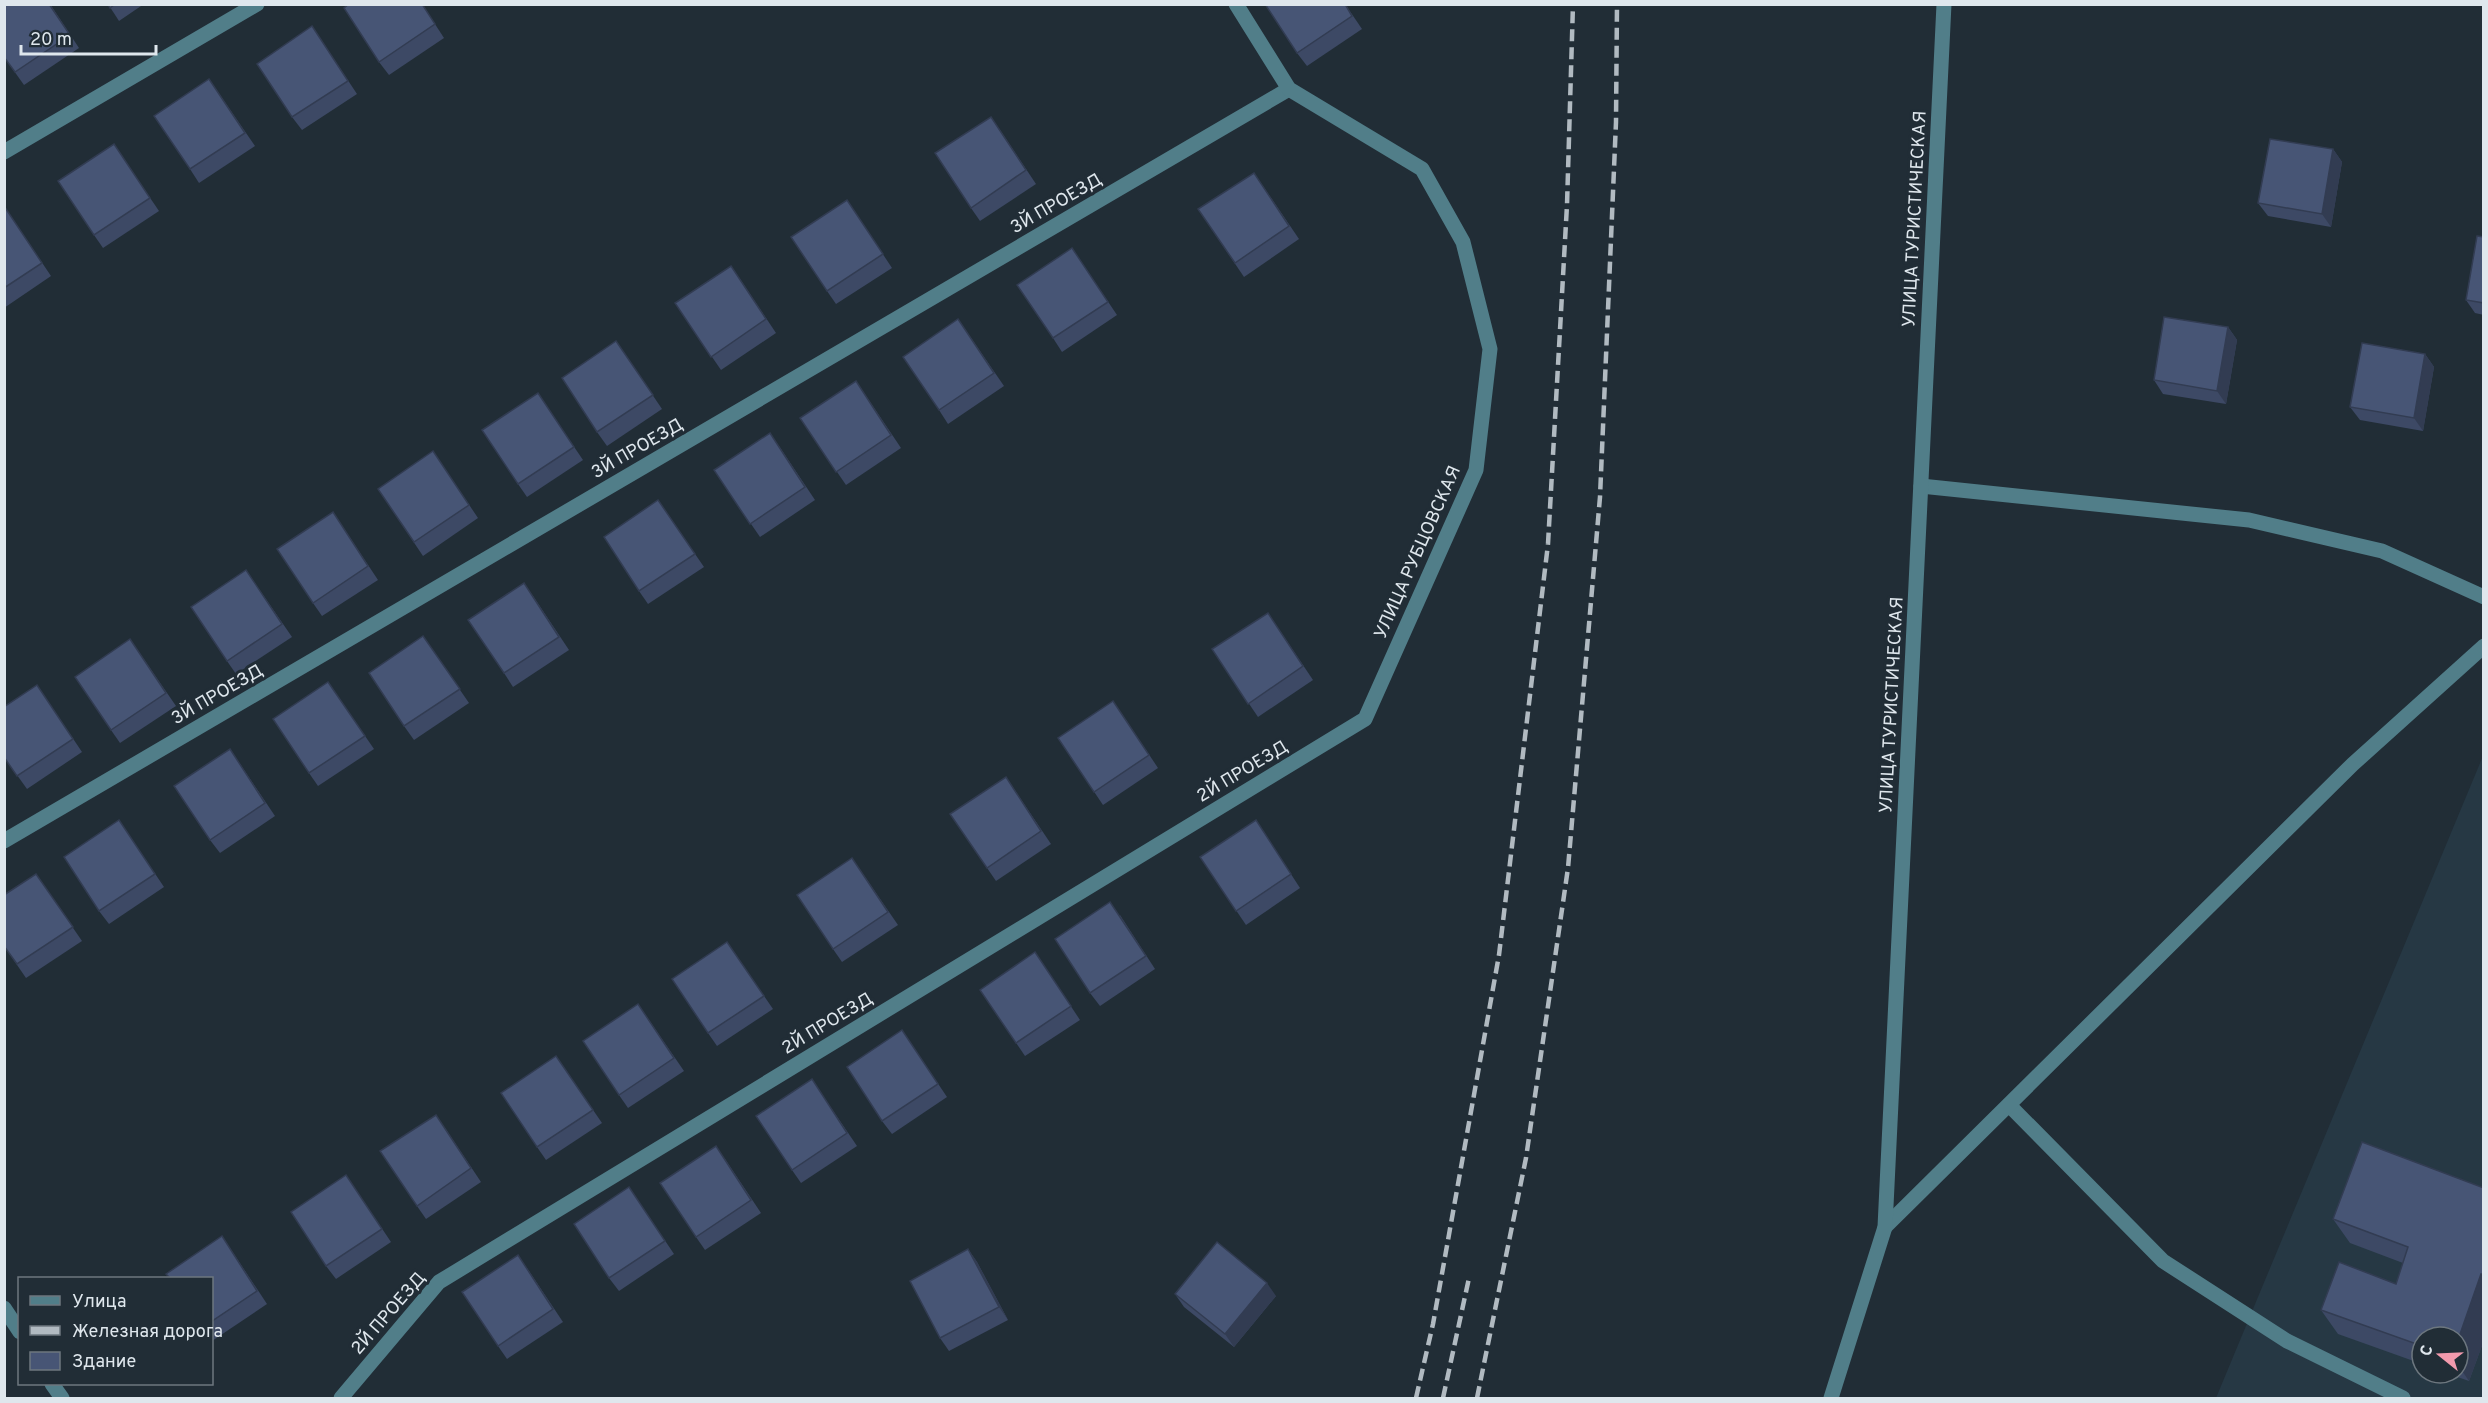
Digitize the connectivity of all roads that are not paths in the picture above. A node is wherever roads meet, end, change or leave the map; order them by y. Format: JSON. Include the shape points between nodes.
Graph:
{"nodes":[{"id":1,"x":257,"y":4,"type":"edge"},
{"id":2,"x":1236,"y":4,"type":"edge"},
{"id":3,"x":1944,"y":4,"type":"edge"},
{"id":4,"x":1289,"y":89,"type":"junction"},
{"id":5,"x":4,"y":152,"type":"edge"},
{"id":6,"x":1921,"y":486,"type":"junction"},
{"id":7,"x":2484,"y":597,"type":"edge"},
{"id":8,"x":2484,"y":646,"type":"edge"},
{"id":9,"x":1365,"y":719,"type":"joint"},
{"id":10,"x":4,"y":841,"type":"edge"},
{"id":11,"x":2009,"y":1105,"type":"junction"},
{"id":12,"x":1885,"y":1227,"type":"junction"},
{"id":13,"x":4,"y":1308,"type":"edge"},
{"id":14,"x":18,"y":1329,"type":"edge"},
{"id":15,"x":53,"y":1385,"type":"edge"},
{"id":16,"x":62,"y":1398,"type":"edge"},
{"id":17,"x":341,"y":1398,"type":"edge"},
{"id":18,"x":1831,"y":1398,"type":"edge"},
{"id":19,"x":2403,"y":1398,"type":"edge"}],
"edges":[{"from":1,"to":5,"type":"street"},
{"from":2,"to":4,"type":"street"},
{"from":3,"to":6,"type":"street","name":"УЛИЦА ТУРИСТИЧЕСКАЯ"},
{"from":4,"to":9,"type":"street","name":"УЛИЦА РУБЦОВСКАЯ","via":[[1422,169],[1463,242],[1490,349],[1476,470]]},
{"from":4,"to":10,"type":"street","name":"3Й ПРОЕЗД"},
{"from":6,"to":7,"type":"street","via":[[2249,520],[2382,551]]},
{"from":6,"to":12,"type":"street","name":"УЛИЦА ТУРИСТИЧЕСКАЯ"},
{"from":8,"to":11,"type":"street","via":[[2353,764]]},
{"from":9,"to":17,"type":"street","name":"2Й ПРОЕЗД","via":[[439,1282]]},
{"from":11,"to":12,"type":"street"},
{"from":11,"to":19,"type":"street","via":[[2163,1261],[2287,1341]]},
{"from":12,"to":18,"type":"street","name":"УЛИЦА ТУРИСТИЧЕСКАЯ"},
{"from":13,"to":14,"type":"street"},
{"from":15,"to":16,"type":"street"}]}
